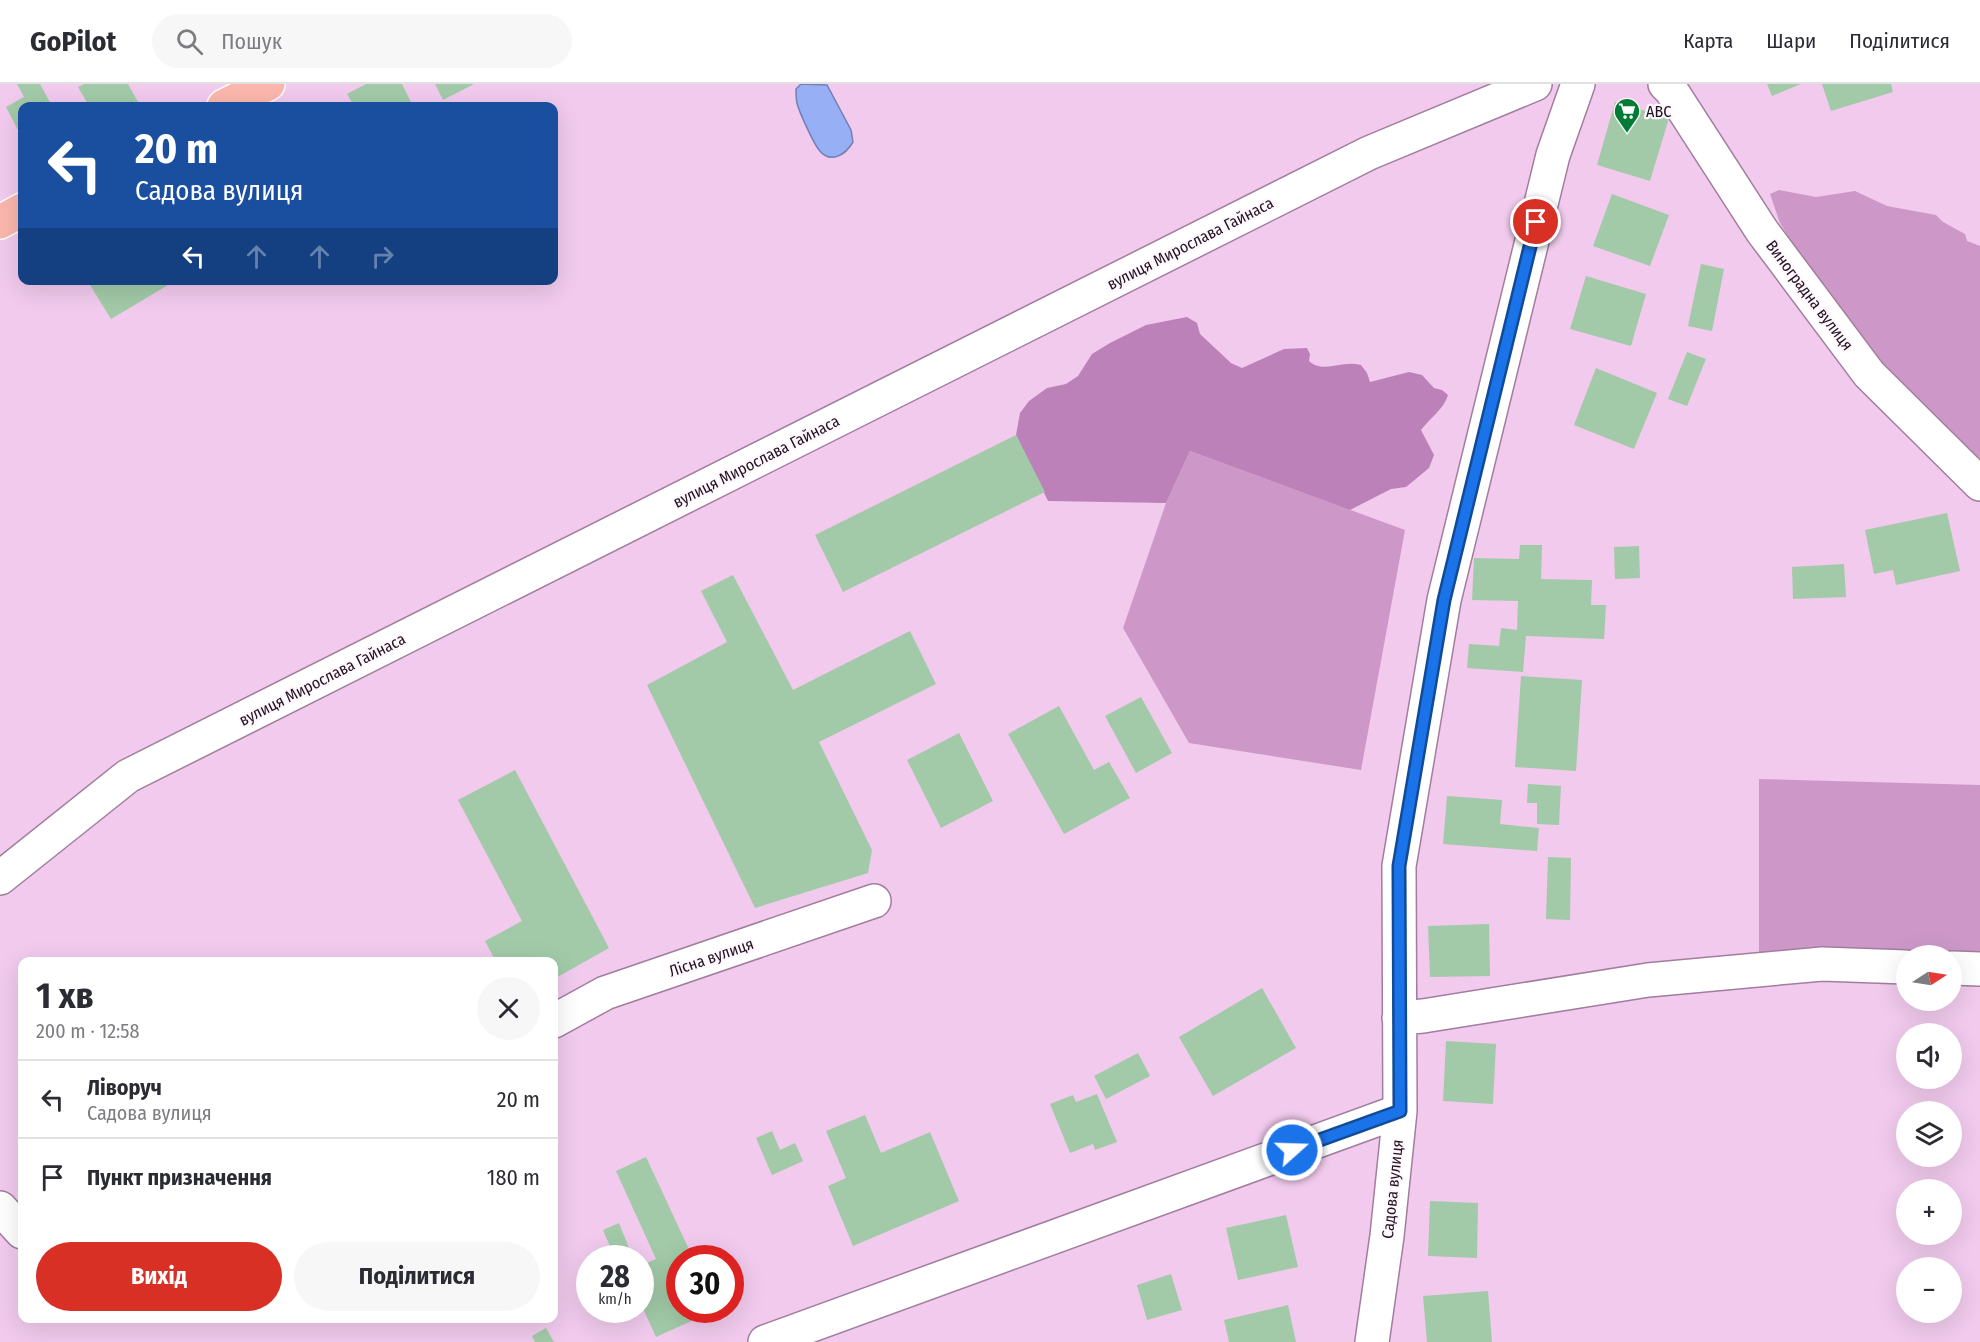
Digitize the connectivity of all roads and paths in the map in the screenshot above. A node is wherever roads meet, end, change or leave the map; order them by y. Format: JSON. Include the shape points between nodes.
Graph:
{"nodes":[{"id":1,"x":268,"y":84,"type":"edge"},
{"id":2,"x":1535,"y":84,"type":"edge"},
{"id":3,"x":1578,"y":84,"type":"edge"},
{"id":4,"x":1665,"y":84,"type":"edge"},
{"id":5,"x":232,"y":102,"type":"edge"},
{"id":6,"x":18,"y":212,"type":"edge"},
{"id":7,"x":0,"y":222,"type":"edge"},
{"id":8,"x":1980,"y":484,"type":"edge"},
{"id":9,"x":0,"y":878,"type":"edge"},
{"id":10,"x":874,"y":901,"type":"dead end"},
{"id":11,"x":1896,"y":967,"type":"edge"},
{"id":12,"x":1962,"y":968,"type":"edge"},
{"id":13,"x":1980,"y":969,"type":"edge"},
{"id":14,"x":1399,"y":1018,"type":"junction"},
{"id":15,"x":558,"y":1019,"type":"edge"},
{"id":16,"x":1400,"y":1111,"type":"junction"},
{"id":17,"x":0,"y":1208,"type":"edge"},
{"id":18,"x":18,"y":1228,"type":"edge"},
{"id":19,"x":765,"y":1342,"type":"edge"},
{"id":20,"x":1372,"y":1342,"type":"edge"}],
"edges":[{"from":1,"to":5,"type":"main road"},
{"from":2,"to":9,"type":"street","name":"вулиця Мирослава Гайнаса","via":[[1369,153],[128,776]]},
{"from":3,"to":14,"type":"street","name":"Садова вулиця","via":[[1553,155],[1444,600],[1399,866]]},
{"from":4,"to":8,"type":"street","name":"Виноградна вулиця","via":[[1762,231],[1869,374]]},
{"from":6,"to":7,"type":"main road"},
{"from":10,"to":15,"type":"street","name":"Лісна вулиця","via":[[605,993]]},
{"from":11,"to":14,"type":"street","via":[[1822,964],[1648,980]]},
{"from":12,"to":13,"type":"street"},
{"from":14,"to":16,"type":"street","name":"Садова вулиця"},
{"from":16,"to":19,"type":"street"},
{"from":16,"to":20,"type":"street","name":"Садова вулиця"},
{"from":17,"to":18,"type":"street"}]}
